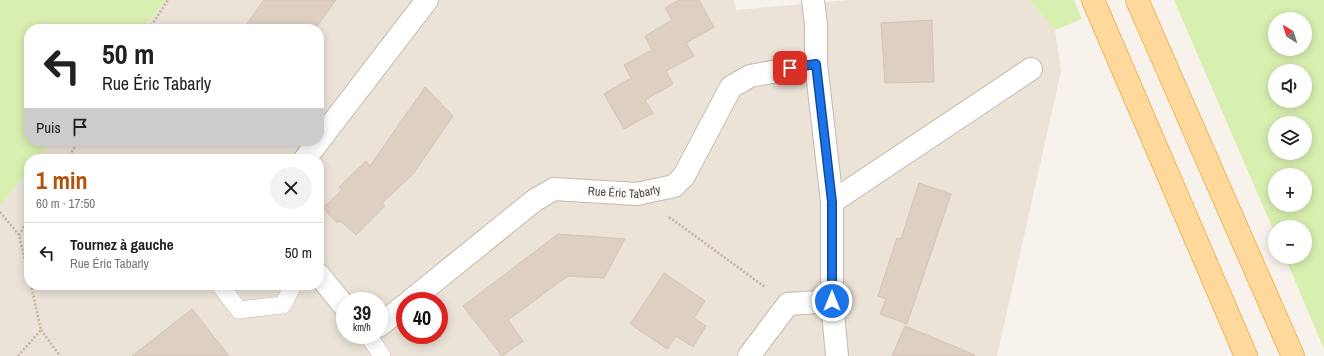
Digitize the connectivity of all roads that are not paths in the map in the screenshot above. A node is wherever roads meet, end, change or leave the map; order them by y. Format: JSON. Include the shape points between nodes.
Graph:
{"nodes":[{"id":1,"x":427,"y":0,"type":"edge"},
{"id":2,"x":813,"y":0,"type":"edge"},
{"id":3,"x":1093,"y":0,"type":"edge"},
{"id":4,"x":1137,"y":0,"type":"edge"},
{"id":5,"x":816,"y":64,"type":"junction"},
{"id":6,"x":1031,"y":69,"type":"dead end"},
{"id":7,"x":324,"y":134,"type":"edge"},
{"id":8,"x":315,"y":146,"type":"edge"},
{"id":9,"x":309,"y":154,"type":"edge"},
{"id":10,"x":832,"y":202,"type":"junction"},
{"id":11,"x":324,"y":281,"type":"edge"},
{"id":12,"x":224,"y":290,"type":"edge"},
{"id":13,"x":290,"y":290,"type":"edge"},
{"id":14,"x":421,"y":292,"type":"edge"},
{"id":15,"x":336,"y":296,"type":"edge"},
{"id":16,"x":832,"y":301,"type":"junction"},
{"id":17,"x":396,"y":312,"type":"edge"},
{"id":18,"x":388,"y":319,"type":"edge"},
{"id":19,"x":374,"y":344,"type":"edge"},
{"id":20,"x":382,"y":356,"type":"edge"},
{"id":21,"x":749,"y":356,"type":"edge"},
{"id":22,"x":837,"y":356,"type":"edge"},
{"id":23,"x":1246,"y":356,"type":"edge"},
{"id":24,"x":1293,"y":356,"type":"edge"}],
"edges":[{"from":1,"to":7,"type":"street"},
{"from":2,"to":5,"type":"street"},
{"from":3,"to":23,"type":"main road"},
{"from":4,"to":24,"type":"main road"},
{"from":5,"to":10,"type":"street"},
{"from":5,"to":14,"type":"street","name":"Rue Éric Tabarly","via":[[750,76],[731,87],[684,176],[674,186],[637,194],[554,189],[535,200]]},
{"from":6,"to":10,"type":"street"},
{"from":8,"to":9,"type":"street"},
{"from":10,"to":16,"type":"street"},
{"from":11,"to":15,"type":"street"},
{"from":12,"to":13,"type":"lane","via":[[239,310],[283,304]]},
{"from":16,"to":21,"type":"street","via":[[788,304]]},
{"from":16,"to":22,"type":"street"},
{"from":17,"to":18,"type":"street"},
{"from":19,"to":20,"type":"lane"}]}
